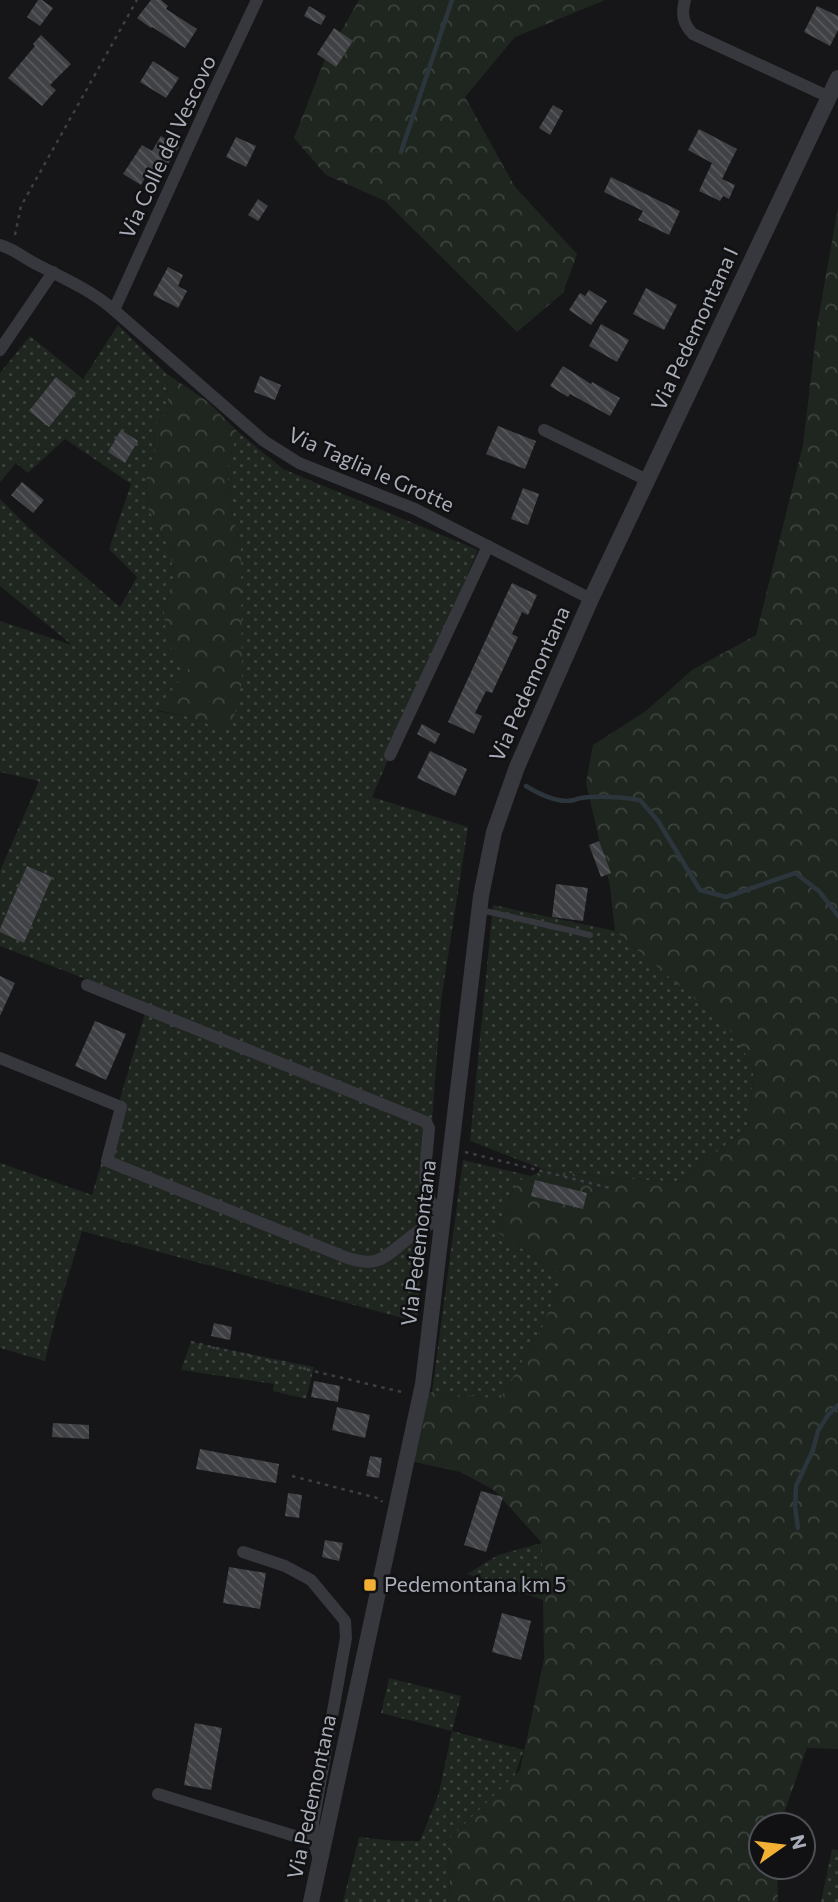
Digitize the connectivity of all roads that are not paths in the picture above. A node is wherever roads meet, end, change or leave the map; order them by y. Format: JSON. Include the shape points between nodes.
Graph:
{"nodes":[{"id":1,"x":257,"y":0,"type":"edge"},
{"id":2,"x":685,"y":0,"type":"edge"},
{"id":3,"x":838,"y":78,"type":"edge"},
{"id":4,"x":829,"y":97,"type":"junction"},
{"id":5,"x":6,"y":247,"type":"edge"},
{"id":6,"x":53,"y":272,"type":"junction"},
{"id":7,"x":114,"y":310,"type":"junction"},
{"id":8,"x":0,"y":351,"type":"edge"},
{"id":9,"x":544,"y":429,"type":"dead end"},
{"id":10,"x":647,"y":480,"type":"junction"},
{"id":11,"x":488,"y":546,"type":"junction"},
{"id":12,"x":591,"y":598,"type":"junction"},
{"id":13,"x":390,"y":755,"type":"dead end"},
{"id":14,"x":480,"y":909,"type":"junction"},
{"id":15,"x":590,"y":935,"type":"dead end"},
{"id":16,"x":87,"y":985,"type":"dead end"},
{"id":17,"x":0,"y":1058,"type":"edge"},
{"id":18,"x":443,"y":1217,"type":"junction"},
{"id":19,"x":243,"y":1552,"type":"dead end"},
{"id":20,"x":159,"y":1794,"type":"dead end"},
{"id":21,"x":314,"y":1842,"type":"junction"},
{"id":22,"x":320,"y":1863,"type":"junction"},
{"id":23,"x":311,"y":1902,"type":"edge"}],
"edges":[{"from":1,"to":7,"type":"street","name":"Via Colle del Vescovo"},
{"from":2,"to":4,"type":"street","via":[[683,20],[693,34]]},
{"from":3,"to":4,"type":"street","name":"Via Pedemontana I"},
{"from":4,"to":10,"type":"street","name":"Via Pedemontana I"},
{"from":5,"to":6,"type":"street","name":"Via Taglia le Grotte"},
{"from":6,"to":7,"type":"street","name":"Via Taglia le Grotte","via":[[89,290]]},
{"from":6,"to":8,"type":"street"},
{"from":7,"to":11,"type":"street","name":"Via Taglia le Grotte","via":[[282,453],[415,509]]},
{"from":9,"to":10,"type":"street"},
{"from":10,"to":12,"type":"street","name":"Via Pedemontana I"},
{"from":11,"to":12,"type":"street","name":"Via Taglia le Grotte"},
{"from":11,"to":13,"type":"street"},
{"from":12,"to":14,"type":"street","name":"Via Pedemontana","via":[[505,798]]},
{"from":14,"to":15,"type":"lane"},
{"from":14,"to":18,"type":"street","name":"Via Pedemontana"},
{"from":16,"to":18,"type":"street","via":[[426,1122],[428,1195]]},
{"from":17,"to":18,"type":"street","via":[[121,1107],[107,1161],[345,1257],[368,1263],[382,1260]]},
{"from":18,"to":22,"type":"street","name":"Via Pedemontana","via":[[421,1396]]},
{"from":19,"to":21,"type":"street","via":[[311,1580],[345,1621],[346,1638],[313,1823]]},
{"from":20,"to":21,"type":"street"},
{"from":21,"to":22,"type":"street"},
{"from":22,"to":23,"type":"street","name":"Via Pedemontana"}]}
